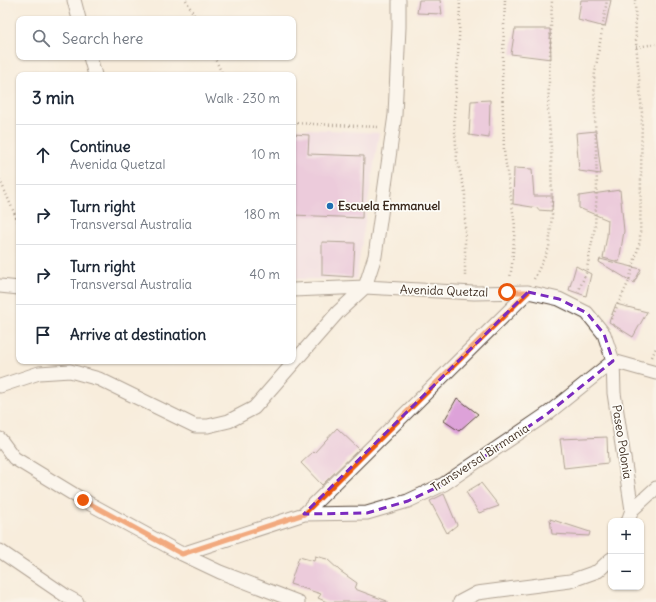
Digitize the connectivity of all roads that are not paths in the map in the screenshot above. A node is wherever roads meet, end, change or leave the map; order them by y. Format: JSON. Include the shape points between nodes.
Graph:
{"nodes":[{"id":1,"x":74,"y":0,"type":"edge"},
{"id":2,"x":399,"y":0,"type":"edge"},
{"id":3,"x":78,"y":16,"type":"edge"},
{"id":4,"x":91,"y":60,"type":"edge"},
{"id":5,"x":94,"y":72,"type":"edge"},
{"id":6,"x":0,"y":286,"type":"edge"},
{"id":7,"x":365,"y":287,"type":"junction"},
{"id":8,"x":16,"y":288,"type":"edge"},
{"id":9,"x":296,"y":290,"type":"edge"},
{"id":10,"x":528,"y":292,"type":"junction"},
{"id":11,"x":296,"y":360,"type":"edge"},
{"id":12,"x":613,"y":361,"type":"junction"},
{"id":13,"x":292,"y":364,"type":"edge"},
{"id":14,"x":656,"y":373,"type":"edge"},
{"id":15,"x":0,"y":386,"type":"edge"},
{"id":16,"x":0,"y":439,"type":"edge"},
{"id":17,"x":656,"y":488,"type":"edge"},
{"id":18,"x":304,"y":514,"type":"junction"},
{"id":19,"x":630,"y":515,"type":"edge"},
{"id":20,"x":0,"y":551,"type":"edge"},
{"id":21,"x":182,"y":554,"type":"junction"},
{"id":22,"x":608,"y":561,"type":"edge"},
{"id":23,"x":77,"y":602,"type":"edge"},
{"id":24,"x":298,"y":602,"type":"edge"},
{"id":25,"x":460,"y":602,"type":"edge"}],
"edges":[{"from":1,"to":3,"type":"street"},
{"from":2,"to":7,"type":"street","via":[[395,115],[375,256]]},
{"from":4,"to":5,"type":"street"},
{"from":6,"to":8,"type":"street"},
{"from":7,"to":9,"type":"street","name":"Avenida Quetzal"},
{"from":7,"to":10,"type":"street","name":"Avenida Quetzal","via":[[465,293]]},
{"from":7,"to":11,"type":"street","via":[[338,312]]},
{"from":10,"to":12,"type":"street","name":"Avenida Quetzal","via":[[559,299],[587,313],[604,334]]},
{"from":10,"to":18,"type":"street"},
{"from":12,"to":14,"type":"street"},
{"from":12,"to":18,"type":"street","name":"Transversal Birmania","via":[[547,414],[444,484],[408,502],[367,513]]},
{"from":12,"to":19,"type":"street","name":"Paseo Polonia","via":[[614,393]]},
{"from":13,"to":15,"type":"street","via":[[254,408],[229,421],[208,426],[195,426],[99,379],[70,371],[39,373]]},
{"from":16,"to":21,"type":"street","via":[[14,458],[83,500]]},
{"from":17,"to":19,"type":"street"},
{"from":18,"to":21,"type":"street"},
{"from":20,"to":23,"type":"street"},
{"from":21,"to":24,"type":"street","via":[[220,572]]},
{"from":22,"to":25,"type":"street","via":[[598,571],[570,581],[477,593]]}]}
